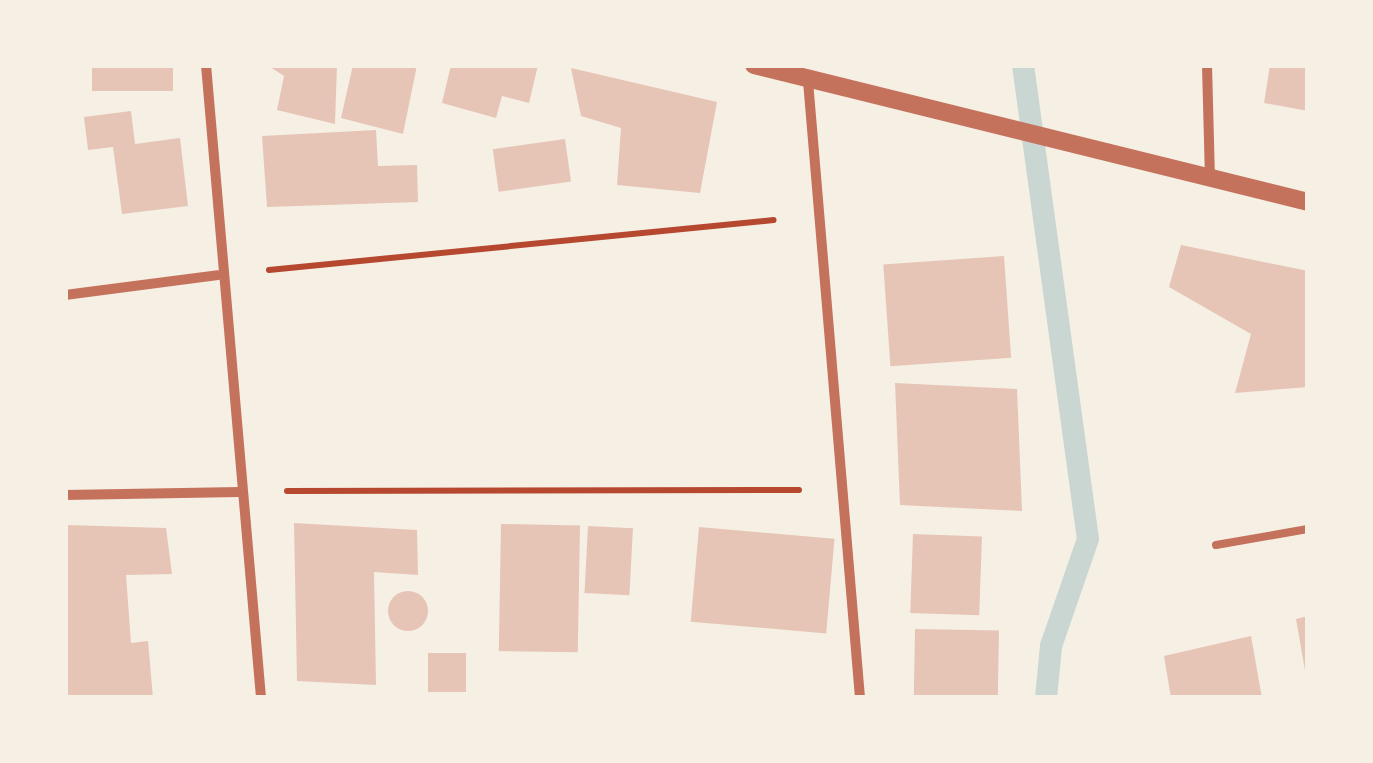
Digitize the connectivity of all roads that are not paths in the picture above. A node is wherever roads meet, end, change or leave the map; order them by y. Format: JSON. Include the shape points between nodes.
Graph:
{"nodes":[{"id":1,"x":206,"y":65,"type":"edge"},
{"id":2,"x":754,"y":65,"type":"edge"},
{"id":3,"x":1207,"y":65,"type":"edge"},
{"id":4,"x":808,"y":81,"type":"junction"},
{"id":5,"x":1210,"y":180,"type":"junction"},
{"id":6,"x":1308,"y":202,"type":"edge"},
{"id":7,"x":218,"y":275,"type":"junction"},
{"id":8,"x":65,"y":295,"type":"edge"},
{"id":9,"x":240,"y":492,"type":"junction"},
{"id":10,"x":65,"y":495,"type":"edge"},
{"id":11,"x":1308,"y":529,"type":"edge"},
{"id":12,"x":1216,"y":544,"type":"dead end"},
{"id":13,"x":261,"y":698,"type":"edge"},
{"id":14,"x":860,"y":698,"type":"edge"}],
"edges":[{"from":1,"to":7,"type":"street"},
{"from":2,"to":4,"type":"street"},
{"from":3,"to":5,"type":"street"},
{"from":4,"to":5,"type":"street"},
{"from":4,"to":14,"type":"street","via":[[848,490]]},
{"from":5,"to":6,"type":"street"},
{"from":7,"to":8,"type":"street"},
{"from":7,"to":9,"type":"street"},
{"from":9,"to":10,"type":"street"},
{"from":9,"to":13,"type":"street"},
{"from":11,"to":12,"type":"lane"}]}
